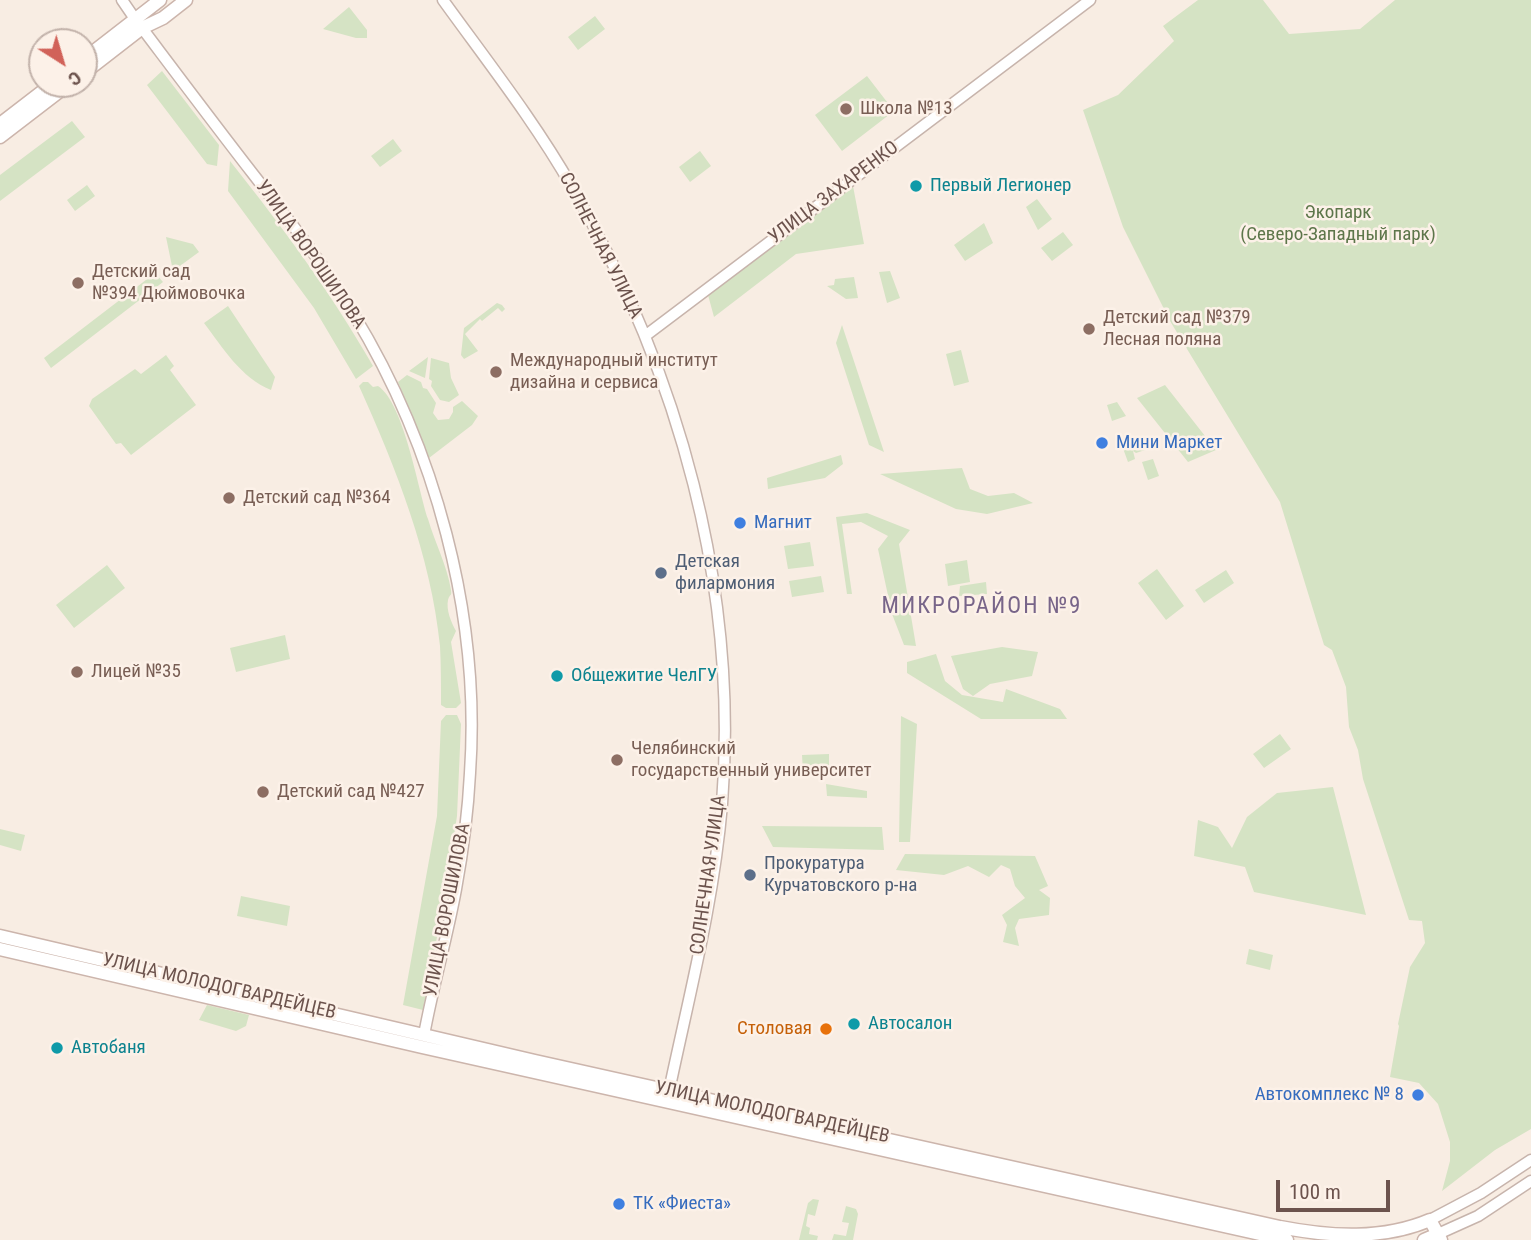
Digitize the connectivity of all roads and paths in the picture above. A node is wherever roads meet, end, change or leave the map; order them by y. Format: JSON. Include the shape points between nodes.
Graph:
{"nodes":[{"id":1,"x":122,"y":0,"type":"edge"},
{"id":2,"x":160,"y":0,"type":"edge"},
{"id":3,"x":186,"y":0,"type":"edge"},
{"id":4,"x":443,"y":0,"type":"edge"},
{"id":5,"x":1090,"y":0,"type":"edge"},
{"id":6,"x":139,"y":24,"type":"junction"},
{"id":7,"x":98,"y":50,"type":"edge"},
{"id":8,"x":98,"y":61,"type":"edge"},
{"id":9,"x":34,"y":98,"type":"edge"},
{"id":10,"x":38,"y":98,"type":"edge"},
{"id":11,"x":51,"y":98,"type":"edge"},
{"id":12,"x":22,"y":120,"type":"junction"},
{"id":13,"x":0,"y":124,"type":"edge"},
{"id":14,"x":0,"y":137,"type":"edge"},
{"id":15,"x":645,"y":336,"type":"junction"},
{"id":16,"x":0,"y":936,"type":"edge"},
{"id":17,"x":0,"y":949,"type":"edge"},
{"id":18,"x":116,"y":969,"type":"junction"},
{"id":19,"x":423,"y":1041,"type":"junction"},
{"id":20,"x":668,"y":1096,"type":"junction"},
{"id":21,"x":1531,"y":1160,"type":"edge"},
{"id":22,"x":1013,"y":1173,"type":"junction"},
{"id":23,"x":1531,"y":1181,"type":"edge"},
{"id":24,"x":1430,"y":1220,"type":"junction"},
{"id":25,"x":1439,"y":1237,"type":"edge"},
{"id":26,"x":1287,"y":1240,"type":"edge"},
{"id":27,"x":1424,"y":1240,"type":"edge"}],
"edges":[{"from":1,"to":6,"type":"street","name":"УЛИЦА ВОРОШИЛОВА"},
{"from":2,"to":6,"type":"main road"},
{"from":3,"to":6,"type":"main road","via":[[163,18]]},
{"from":4,"to":15,"type":"street","name":"СОЛНЕЧНАЯ УЛИЦА","via":[[522,108],[573,189]]},
{"from":5,"to":15,"type":"street","name":"УЛИЦА ЗАХАРЕНКО"},
{"from":6,"to":7,"type":"main road"},
{"from":6,"to":8,"type":"main road"},
{"from":6,"to":19,"type":"street","name":"УЛИЦА ВОРОШИЛОВА","via":[[353,312],[402,406],[440,516],[466,645],[470,771],[456,889]]},
{"from":9,"to":13,"type":"main road"},
{"from":10,"to":12,"type":"main road","via":[[16,115],[16,120]]},
{"from":11,"to":12,"type":"main road"},
{"from":12,"to":14,"type":"main road"},
{"from":15,"to":20,"type":"street","name":"СОЛНЕЧНАЯ УЛИЦА","via":[[698,495],[722,659],[723,760],[716,853]]},
{"from":16,"to":18,"type":"main road","name":"УЛИЦА МОЛОДОГВАРДЕЙЦЕВ"},
{"from":17,"to":18,"type":"main road","name":"УЛИЦА МОЛОДОГВАРДЕЙЦЕВ"},
{"from":18,"to":19,"type":"main road","name":"УЛИЦА МОЛОДОГВАРДЕЙЦЕВ"},
{"from":19,"to":20,"type":"main road","name":"УЛИЦА МОЛОДОГВАРДЕЙЦЕВ"},
{"from":20,"to":22,"type":"main road","name":"УЛИЦА МОЛОДОГВАРДЕЙЦЕВ"},
{"from":21,"to":24,"type":"street","name":"УЛИЦА МОЛОДОГВАРДЕЙЦЕВ"},
{"from":22,"to":24,"type":"main road","name":"УЛИЦА МОЛОДОГВАРДЕЙЦЕВ","via":[[1310,1233],[1391,1234]]},
{"from":22,"to":26,"type":"main road","name":"УЛИЦА МОЛОДОГВАРДЕЙЦЕВ"},
{"from":23,"to":25,"type":"street"},
{"from":24,"to":25,"type":"main road"},
{"from":25,"to":27,"type":"main road"}]}
